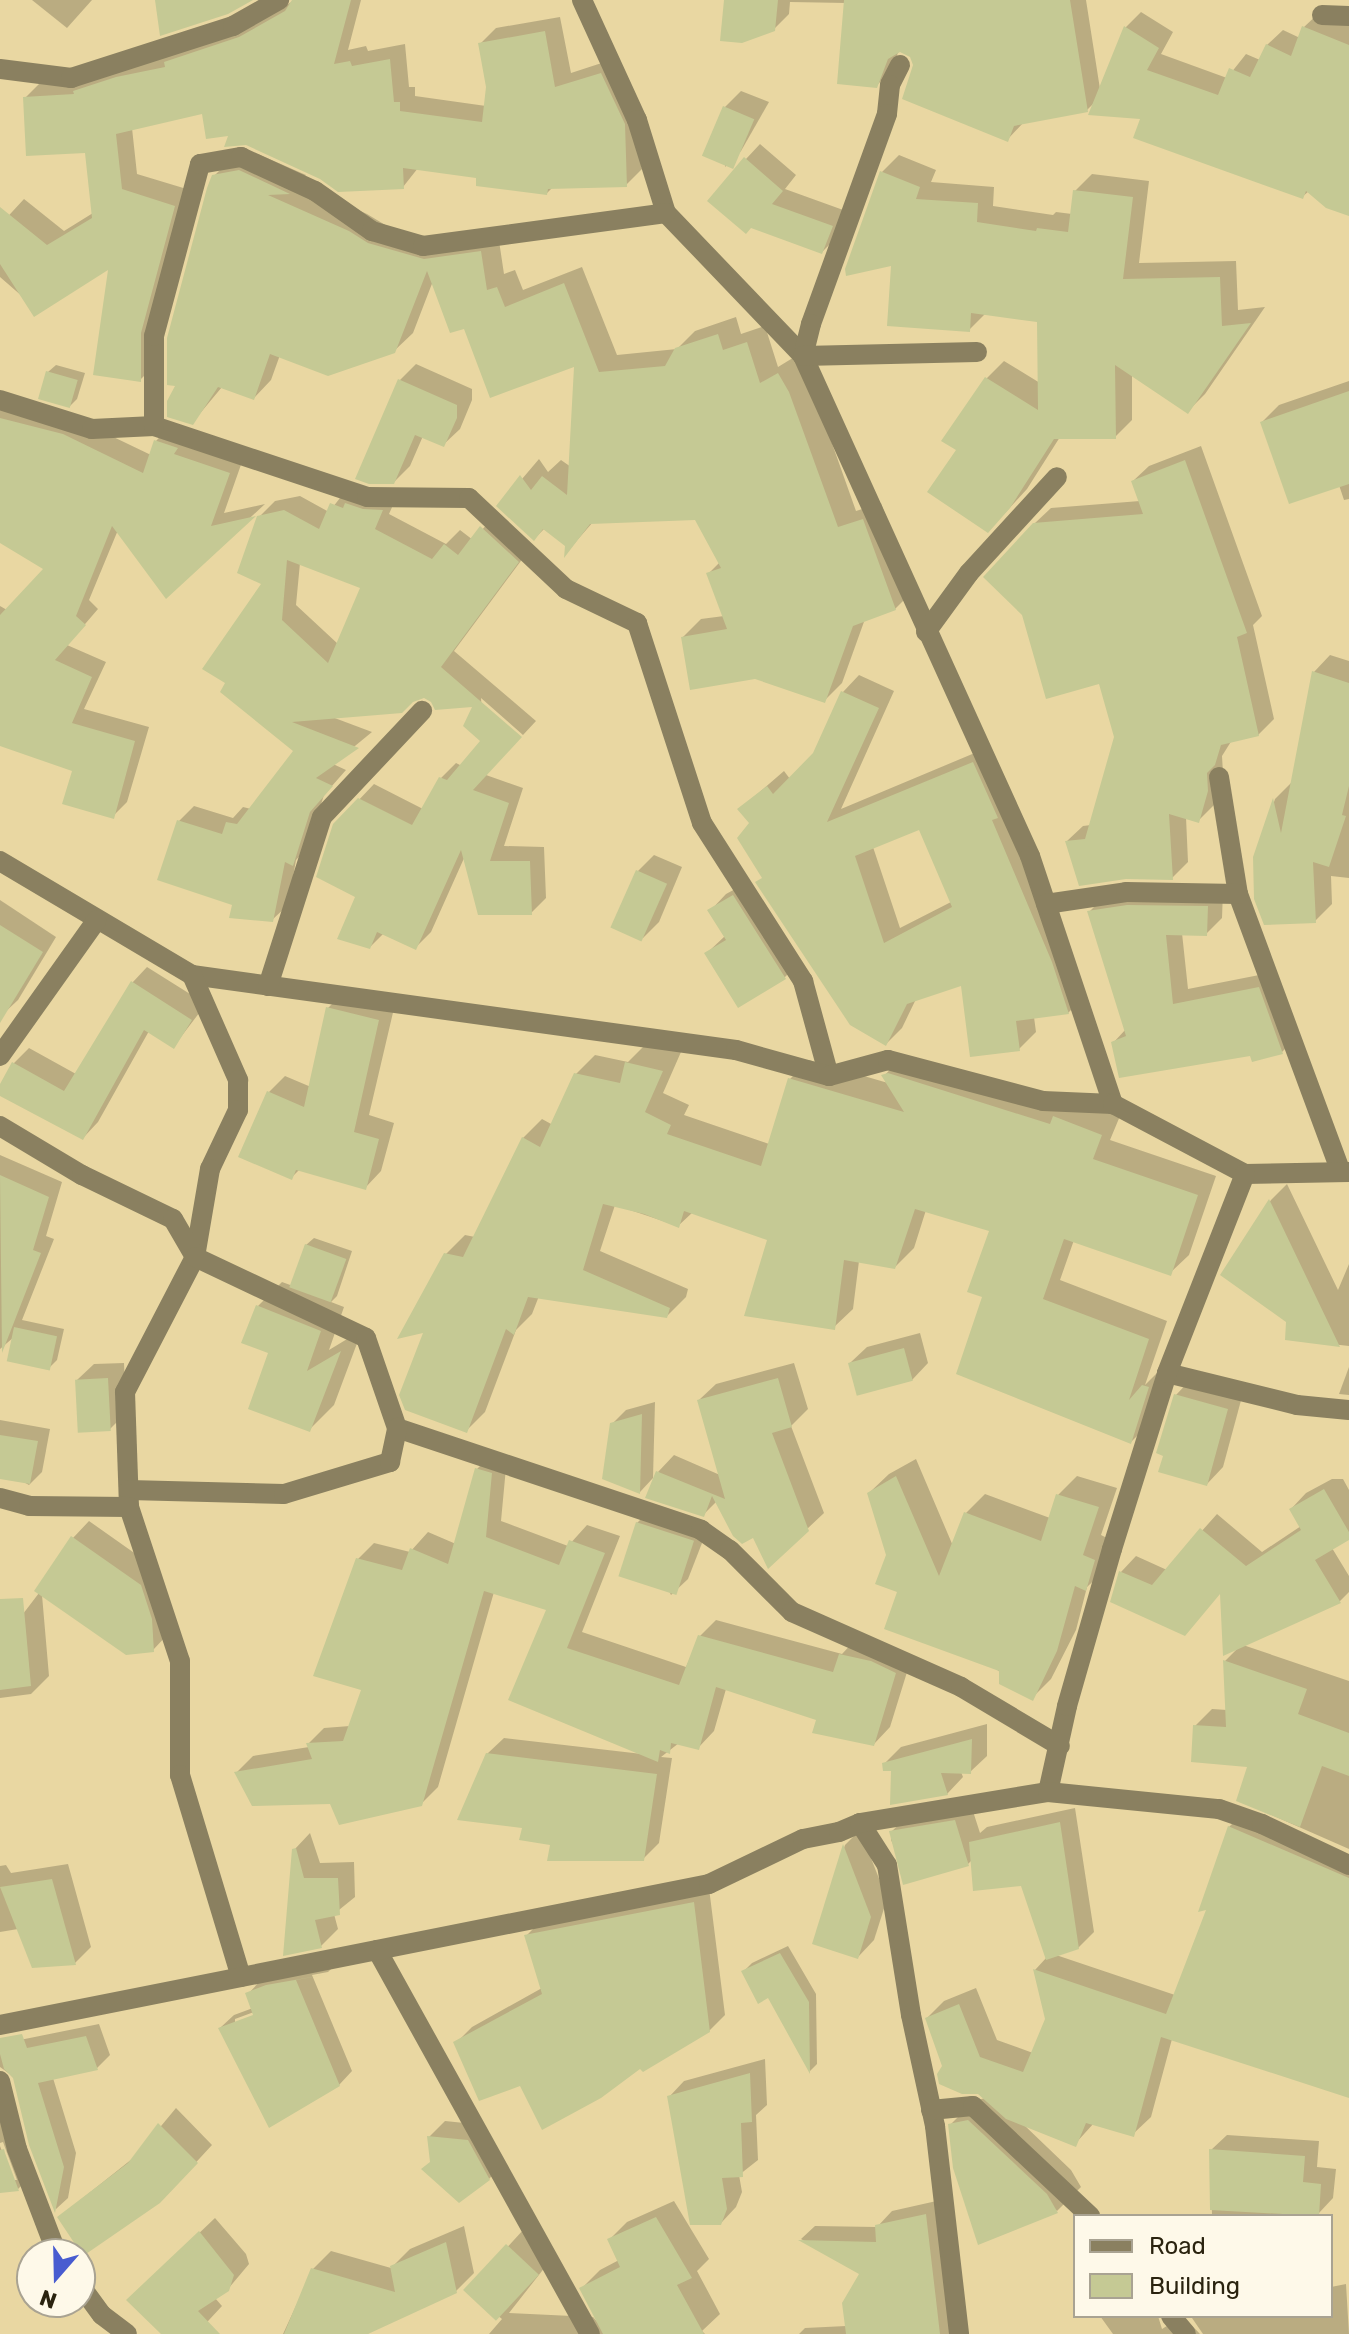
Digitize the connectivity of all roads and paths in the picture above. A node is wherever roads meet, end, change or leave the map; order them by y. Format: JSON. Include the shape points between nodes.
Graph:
{"nodes":[{"id":1,"x":279,"y":0,"type":"edge"},
{"id":2,"x":582,"y":0,"type":"edge"},
{"id":3,"x":1322,"y":15,"type":"dead end"},
{"id":4,"x":1349,"y":16,"type":"edge"},
{"id":5,"x":900,"y":65,"type":"dead end"},
{"id":6,"x":0,"y":69,"type":"edge"},
{"id":7,"x":666,"y":213,"type":"junction"},
{"id":8,"x":977,"y":352,"type":"dead end"},
{"id":9,"x":803,"y":356,"type":"junction"},
{"id":10,"x":0,"y":400,"type":"edge"},
{"id":11,"x":154,"y":426,"type":"junction"},
{"id":12,"x":1057,"y":477,"type":"dead end"},
{"id":13,"x":926,"y":632,"type":"junction"},
{"id":14,"x":422,"y":711,"type":"dead end"},
{"id":15,"x":1219,"y":777,"type":"dead end"},
{"id":16,"x":0,"y":861,"type":"edge"},
{"id":17,"x":1238,"y":894,"type":"junction"},
{"id":18,"x":1046,"y":904,"type":"junction"},
{"id":19,"x":96,"y":921,"type":"junction"},
{"id":20,"x":192,"y":975,"type":"junction"},
{"id":21,"x":268,"y":986,"type":"junction"},
{"id":22,"x":0,"y":1056,"type":"edge"},
{"id":23,"x":829,"y":1076,"type":"junction"},
{"id":24,"x":1113,"y":1104,"type":"junction"},
{"id":25,"x":0,"y":1126,"type":"edge"},
{"id":26,"x":1345,"y":1172,"type":"edge"},
{"id":27,"x":1245,"y":1174,"type":"junction"},
{"id":28,"x":195,"y":1257,"type":"junction"},
{"id":29,"x":1167,"y":1373,"type":"junction"},
{"id":30,"x":1349,"y":1410,"type":"edge"},
{"id":31,"x":397,"y":1428,"type":"junction"},
{"id":32,"x":0,"y":1498,"type":"edge"},
{"id":33,"x":129,"y":1498,"type":"junction"},
{"id":34,"x":1060,"y":1746,"type":"junction"},
{"id":35,"x":1048,"y":1792,"type":"junction"},
{"id":36,"x":860,"y":1823,"type":"junction"},
{"id":37,"x":1349,"y":1865,"type":"edge"},
{"id":38,"x":377,"y":1950,"type":"junction"},
{"id":39,"x":241,"y":1977,"type":"junction"},
{"id":40,"x":0,"y":2025,"type":"edge"},
{"id":41,"x":0,"y":2081,"type":"edge"},
{"id":42,"x":931,"y":2110,"type":"junction"},
{"id":43,"x":1088,"y":2214,"type":"edge"},
{"id":44,"x":51,"y":2238,"type":"edge"},
{"id":45,"x":96,"y":2307,"type":"edge"},
{"id":46,"x":1173,"y":2318,"type":"edge"},
{"id":47,"x":127,"y":2334,"type":"edge"},
{"id":48,"x":590,"y":2334,"type":"edge"},
{"id":49,"x":959,"y":2334,"type":"edge"},
{"id":50,"x":1186,"y":2334,"type":"edge"}],
"edges":[{"from":1,"to":6,"type":"street","via":[[233,26],[71,78]]},
{"from":2,"to":7,"type":"street","via":[[637,120]]},
{"from":3,"to":4,"type":"street"},
{"from":5,"to":9,"type":"street"},
{"from":7,"to":9,"type":"street"},
{"from":7,"to":11,"type":"street","via":[[423,246],[372,231],[315,191],[241,157],[200,164],[154,336]]},
{"from":8,"to":9,"type":"street"},
{"from":9,"to":13,"type":"street"},
{"from":10,"to":11,"type":"street","via":[[92,429]]},
{"from":11,"to":23,"type":"street","via":[[367,497],[469,498],[566,589],[637,623],[702,823],[803,981]]},
{"from":12,"to":13,"type":"street","via":[[969,573]]},
{"from":13,"to":18,"type":"street","via":[[1030,856]]},
{"from":14,"to":21,"type":"street","via":[[322,817]]},
{"from":15,"to":17,"type":"street"},
{"from":16,"to":19,"type":"street"},
{"from":17,"to":18,"type":"street","via":[[1126,892]]},
{"from":17,"to":26,"type":"street"},
{"from":18,"to":24,"type":"street"},
{"from":19,"to":20,"type":"street"},
{"from":19,"to":22,"type":"street"},
{"from":20,"to":21,"type":"street"},
{"from":20,"to":28,"type":"street","via":[[238,1080],[238,1110],[210,1169]]},
{"from":21,"to":23,"type":"street","via":[[736,1050]]},
{"from":23,"to":24,"type":"street","via":[[888,1060],[1043,1101]]},
{"from":24,"to":27,"type":"street"},
{"from":25,"to":28,"type":"street","via":[[82,1175],[173,1219]]},
{"from":26,"to":27,"type":"street"},
{"from":27,"to":29,"type":"street"},
{"from":28,"to":31,"type":"street","via":[[366,1338]]},
{"from":28,"to":33,"type":"street","via":[[125,1392]]},
{"from":29,"to":30,"type":"street","via":[[1297,1405]]},
{"from":29,"to":34,"type":"street","via":[[1112,1549]]},
{"from":31,"to":33,"type":"street","via":[[390,1462],[284,1494]]},
{"from":31,"to":34,"type":"street","via":[[701,1530],[730,1550],[792,1612],[961,1687]]},
{"from":32,"to":33,"type":"street","via":[[29,1506]]},
{"from":33,"to":39,"type":"street","via":[[180,1661],[180,1775]]},
{"from":34,"to":35,"type":"street"},
{"from":35,"to":36,"type":"street"},
{"from":35,"to":37,"type":"street","via":[[1219,1809]]},
{"from":36,"to":38,"type":"street","via":[[803,1839],[709,1884]]},
{"from":36,"to":42,"type":"street","via":[[887,1865]]},
{"from":38,"to":39,"type":"street"},
{"from":38,"to":48,"type":"street"},
{"from":39,"to":40,"type":"street"},
{"from":41,"to":44,"type":"street","via":[[17,2149]]},
{"from":42,"to":43,"type":"street","via":[[973,2106]]},
{"from":42,"to":49,"type":"street"},
{"from":45,"to":47,"type":"street"},
{"from":46,"to":50,"type":"street"}]}
